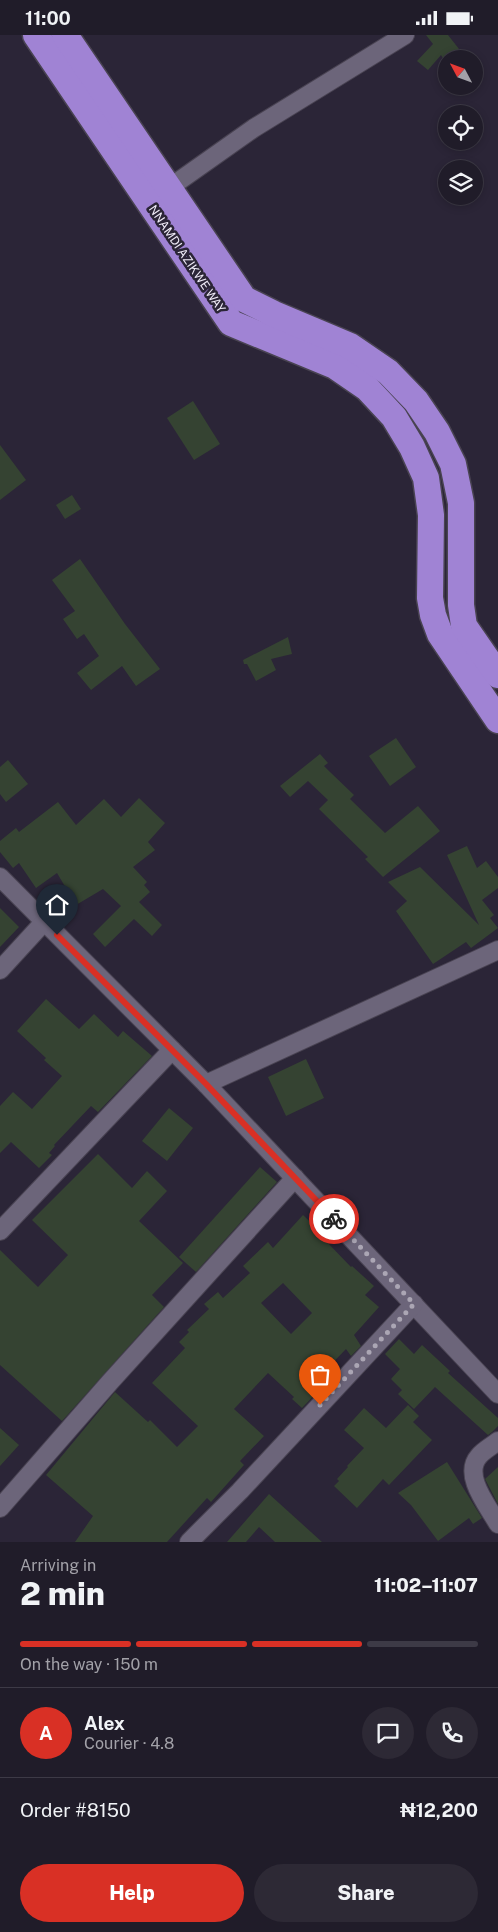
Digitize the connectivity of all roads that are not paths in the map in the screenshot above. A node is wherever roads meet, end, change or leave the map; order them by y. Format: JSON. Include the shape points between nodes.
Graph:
{"nodes":[{"id":1,"x":36,"y":35,"type":"edge"},
{"id":2,"x":66,"y":35,"type":"edge"},
{"id":3,"x":404,"y":35,"type":"edge"},
{"id":4,"x":169,"y":188,"type":"junction"},
{"id":5,"x":498,"y":675,"type":"edge"},
{"id":6,"x":498,"y":720,"type":"edge"},
{"id":7,"x":0,"y":877,"type":"edge"},
{"id":8,"x":44,"y":922,"type":"junction"},
{"id":9,"x":498,"y":950,"type":"edge"},
{"id":10,"x":0,"y":970,"type":"edge"},
{"id":11,"x":172,"y":1050,"type":"junction"},
{"id":12,"x":206,"y":1084,"type":"junction"},
{"id":13,"x":295,"y":1178,"type":"junction"},
{"id":14,"x":0,"y":1231,"type":"edge"},
{"id":15,"x":414,"y":1304,"type":"junction"},
{"id":16,"x":498,"y":1393,"type":"edge"},
{"id":17,"x":498,"y":1441,"type":"edge"},
{"id":18,"x":0,"y":1509,"type":"edge"},
{"id":19,"x":498,"y":1524,"type":"edge"},
{"id":20,"x":188,"y":1542,"type":"edge"}],
"edges":[{"from":1,"to":6,"type":"highway","name":"NNAMDI AZIKWE WAY","via":[[230,323],[335,366],[367,388],[394,417],[426,478],[431,515],[432,615],[440,634]]},
{"from":2,"to":4,"type":"highway","name":"NNAMDI AZIKWE WAY"},
{"from":3,"to":4,"type":"street","via":[[254,129]]},
{"from":4,"to":5,"type":"highway","name":"NNAMDI AZIKWE WAY","via":[[244,299],[350,346],[388,372],[416,401],[437,432],[453,464],[461,503],[464,626]]},
{"from":7,"to":8,"type":"street"},
{"from":8,"to":10,"type":"street"},
{"from":8,"to":11,"type":"street"},
{"from":9,"to":12,"type":"street"},
{"from":11,"to":12,"type":"street"},
{"from":11,"to":14,"type":"street"},
{"from":12,"to":13,"type":"street"},
{"from":13,"to":15,"type":"street"},
{"from":13,"to":18,"type":"street"},
{"from":15,"to":16,"type":"street"},
{"from":15,"to":20,"type":"street","via":[[240,1491]]},
{"from":17,"to":19,"type":"street","via":[[479,1456],[473,1467],[475,1484]]}]}
